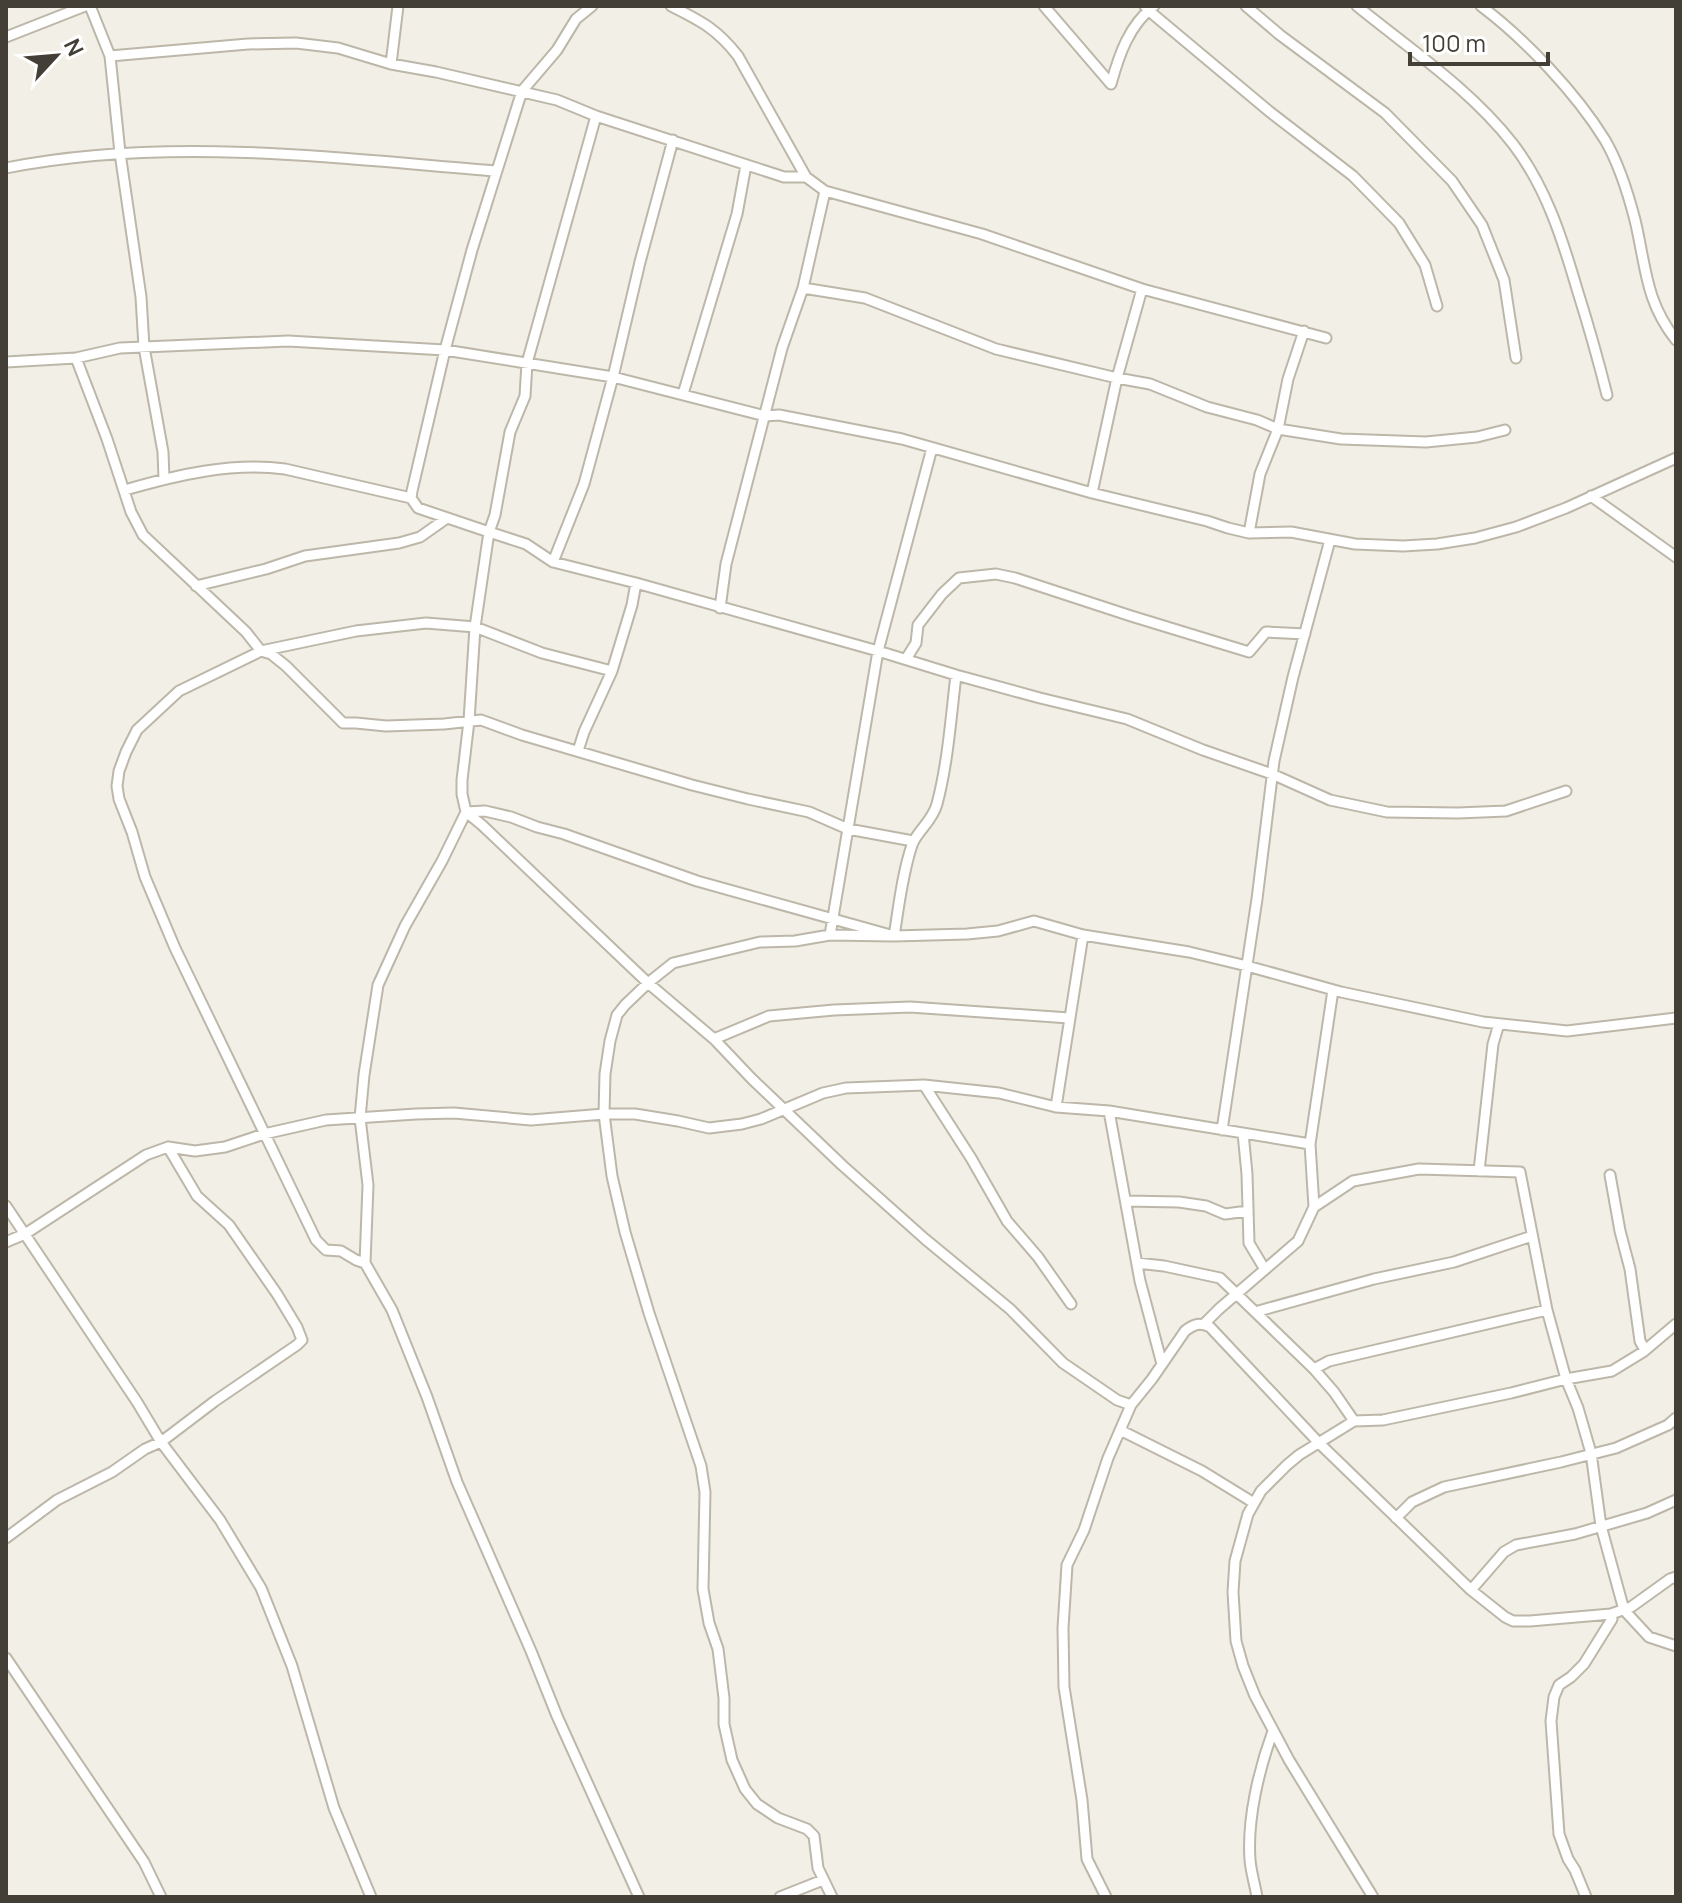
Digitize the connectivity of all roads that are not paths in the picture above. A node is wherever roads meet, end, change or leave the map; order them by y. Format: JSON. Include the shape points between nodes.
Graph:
{"nodes":[{"id":1,"x":87,"y":6,"type":"edge"},
{"id":2,"x":398,"y":6,"type":"edge"},
{"id":3,"x":592,"y":6,"type":"edge"},
{"id":4,"x":671,"y":6,"type":"edge"},
{"id":5,"x":1044,"y":6,"type":"edge"},
{"id":6,"x":1246,"y":6,"type":"edge"},
{"id":7,"x":1357,"y":6,"type":"edge"},
{"id":8,"x":1481,"y":6,"type":"edge"},
{"id":9,"x":1149,"y":7,"type":"edge"},
{"id":10,"x":6,"y":37,"type":"edge"},
{"id":11,"x":110,"y":56,"type":"junction"},
{"id":12,"x":391,"y":64,"type":"junction"},
{"id":13,"x":522,"y":91,"type":"junction"},
{"id":14,"x":596,"y":116,"type":"junction"},
{"id":15,"x":673,"y":140,"type":"junction"},
{"id":16,"x":120,"y":153,"type":"junction"},
{"id":17,"x":746,"y":165,"type":"junction"},
{"id":18,"x":6,"y":168,"type":"edge"},
{"id":19,"x":496,"y":171,"type":"junction"},
{"id":20,"x":806,"y":177,"type":"junction"},
{"id":21,"x":825,"y":191,"type":"junction"},
{"id":22,"x":803,"y":288,"type":"junction"},
{"id":23,"x":1142,"y":289,"type":"junction"},
{"id":24,"x":1437,"y":306,"type":"dead end"},
{"id":25,"x":1304,"y":331,"type":"junction"},
{"id":26,"x":1326,"y":338,"type":"dead end"},
{"id":27,"x":1676,"y":340,"type":"edge"},
{"id":28,"x":144,"y":347,"type":"junction"},
{"id":29,"x":445,"y":350,"type":"junction"},
{"id":30,"x":76,"y":358,"type":"junction"},
{"id":31,"x":1516,"y":358,"type":"dead end"},
{"id":32,"x":6,"y":362,"type":"edge"},
{"id":33,"x":527,"y":363,"type":"junction"},
{"id":34,"x":613,"y":377,"type":"junction"},
{"id":35,"x":1117,"y":378,"type":"junction"},
{"id":36,"x":683,"y":394,"type":"junction"},
{"id":37,"x":1607,"y":395,"type":"dead end"},
{"id":38,"x":765,"y":416,"type":"junction"},
{"id":39,"x":1278,"y":429,"type":"junction"},
{"id":40,"x":1505,"y":430,"type":"dead end"},
{"id":41,"x":932,"y":448,"type":"junction"},
{"id":42,"x":1676,"y":458,"type":"edge"},
{"id":43,"x":164,"y":479,"type":"junction"},
{"id":44,"x":125,"y":490,"type":"junction"},
{"id":45,"x":1092,"y":493,"type":"junction"},
{"id":46,"x":1591,"y":496,"type":"junction"},
{"id":47,"x":411,"y":498,"type":"junction"},
{"id":48,"x":447,"y":518,"type":"junction"},
{"id":49,"x":489,"y":532,"type":"junction"},
{"id":50,"x":1249,"y":533,"type":"junction"},
{"id":51,"x":1330,"y":540,"type":"junction"},
{"id":52,"x":1676,"y":557,"type":"edge"},
{"id":53,"x":553,"y":562,"type":"junction"},
{"id":54,"x":636,"y":583,"type":"junction"},
{"id":55,"x":196,"y":586,"type":"junction"},
{"id":56,"x":720,"y":608,"type":"junction"},
{"id":57,"x":475,"y":627,"type":"junction"},
{"id":58,"x":1305,"y":634,"type":"junction"},
{"id":59,"x":261,"y":651,"type":"junction"},
{"id":60,"x":878,"y":651,"type":"junction"},
{"id":61,"x":906,"y":659,"type":"junction"},
{"id":62,"x":612,"y":671,"type":"junction"},
{"id":63,"x":956,"y":675,"type":"junction"},
{"id":64,"x":469,"y":721,"type":"junction"},
{"id":65,"x":578,"y":751,"type":"junction"},
{"id":66,"x":1272,"y":774,"type":"junction"},
{"id":67,"x":1566,"y":791,"type":"dead end"},
{"id":68,"x":466,"y":812,"type":"junction"},
{"id":69,"x":848,"y":829,"type":"junction"},
{"id":70,"x":913,"y":841,"type":"junction"},
{"id":71,"x":832,"y":919,"type":"junction"},
{"id":72,"x":830,"y":935,"type":"junction"},
{"id":73,"x":1083,"y":935,"type":"junction"},
{"id":74,"x":894,"y":936,"type":"junction"},
{"id":75,"x":1247,"y":966,"type":"junction"},
{"id":76,"x":648,"y":983,"type":"junction"},
{"id":77,"x":1333,"y":990,"type":"junction"},
{"id":78,"x":1069,"y":1018,"type":"junction"},
{"id":79,"x":1676,"y":1018,"type":"edge"},
{"id":80,"x":1499,"y":1024,"type":"junction"},
{"id":81,"x":714,"y":1039,"type":"junction"},
{"id":82,"x":924,"y":1085,"type":"junction"},
{"id":83,"x":1056,"y":1107,"type":"junction"},
{"id":84,"x":785,"y":1110,"type":"junction"},
{"id":85,"x":1109,"y":1111,"type":"junction"},
{"id":86,"x":604,"y":1114,"type":"junction"},
{"id":87,"x":360,"y":1118,"type":"junction"},
{"id":88,"x":1222,"y":1130,"type":"junction"},
{"id":89,"x":1243,"y":1133,"type":"junction"},
{"id":90,"x":264,"y":1134,"type":"junction"},
{"id":91,"x":1310,"y":1144,"type":"junction"},
{"id":92,"x":168,"y":1147,"type":"junction"},
{"id":93,"x":1479,"y":1171,"type":"junction"},
{"id":94,"x":1610,"y":1175,"type":"dead end"},
{"id":95,"x":1126,"y":1201,"type":"junction"},
{"id":96,"x":6,"y":1206,"type":"edge"},
{"id":97,"x":1314,"y":1207,"type":"junction"},
{"id":98,"x":1248,"y":1211,"type":"junction"},
{"id":99,"x":25,"y":1234,"type":"junction"},
{"id":100,"x":1532,"y":1236,"type":"junction"},
{"id":101,"x":6,"y":1242,"type":"edge"},
{"id":102,"x":365,"y":1263,"type":"junction"},
{"id":103,"x":1137,"y":1263,"type":"junction"},
{"id":104,"x":1264,"y":1268,"type":"junction"},
{"id":105,"x":1237,"y":1294,"type":"junction"},
{"id":106,"x":1071,"y":1304,"type":"dead end"},
{"id":107,"x":1547,"y":1310,"type":"junction"},
{"id":108,"x":1255,"y":1312,"type":"junction"},
{"id":109,"x":1204,"y":1324,"type":"junction"},
{"id":110,"x":1676,"y":1324,"type":"edge"},
{"id":111,"x":1645,"y":1350,"type":"junction"},
{"id":112,"x":1162,"y":1364,"type":"junction"},
{"id":113,"x":1314,"y":1369,"type":"junction"},
{"id":114,"x":1566,"y":1379,"type":"junction"},
{"id":115,"x":1131,"y":1405,"type":"junction"},
{"id":116,"x":1676,"y":1418,"type":"edge"},
{"id":117,"x":1354,"y":1421,"type":"junction"},
{"id":118,"x":1120,"y":1430,"type":"junction"},
{"id":119,"x":161,"y":1442,"type":"junction"},
{"id":120,"x":1319,"y":1443,"type":"junction"},
{"id":121,"x":1591,"y":1453,"type":"junction"},
{"id":122,"x":1676,"y":1500,"type":"edge"},
{"id":123,"x":1254,"y":1503,"type":"junction"},
{"id":124,"x":1396,"y":1518,"type":"junction"},
{"id":125,"x":1601,"y":1526,"type":"junction"},
{"id":126,"x":6,"y":1538,"type":"edge"},
{"id":127,"x":1676,"y":1577,"type":"edge"},
{"id":128,"x":1471,"y":1590,"type":"junction"},
{"id":129,"x":1624,"y":1610,"type":"junction"},
{"id":130,"x":1611,"y":1614,"type":"junction"},
{"id":131,"x":1676,"y":1646,"type":"edge"},
{"id":132,"x":6,"y":1658,"type":"edge"},
{"id":133,"x":1273,"y":1731,"type":"junction"},
{"id":134,"x":823,"y":1880,"type":"junction"},
{"id":135,"x":161,"y":1897,"type":"edge"},
{"id":136,"x":371,"y":1897,"type":"edge"},
{"id":137,"x":639,"y":1897,"type":"edge"},
{"id":138,"x":780,"y":1897,"type":"edge"},
{"id":139,"x":832,"y":1897,"type":"edge"},
{"id":140,"x":1106,"y":1897,"type":"edge"},
{"id":141,"x":1257,"y":1897,"type":"edge"},
{"id":142,"x":1373,"y":1897,"type":"edge"},
{"id":143,"x":1586,"y":1897,"type":"edge"}],
"edges":[{"from":1,"to":10,"type":"street"},
{"from":1,"to":11,"type":"street"},
{"from":2,"to":12,"type":"street"},
{"from":3,"to":13,"type":"street","via":[[576,19]]},
{"from":4,"to":20,"type":"street","via":[[702,21],[738,56]]},
{"from":5,"to":9,"type":"street","via":[[1111,84],[1128,36]]},
{"from":6,"to":31,"type":"street","via":[[1385,113],[1452,181],[1482,225],[1504,280]]},
{"from":7,"to":37,"type":"street","via":[[1457,84],[1513,144],[1559,229]]},
{"from":8,"to":27,"type":"street","via":[[1554,74],[1605,140],[1635,219],[1648,287]]},
{"from":9,"to":24,"type":"street","via":[[1353,176],[1399,223],[1425,265]]},
{"from":11,"to":12,"type":"street","via":[[296,43],[338,48]]},
{"from":11,"to":16,"type":"street"},
{"from":12,"to":13,"type":"street"},
{"from":13,"to":14,"type":"street"},
{"from":13,"to":19,"type":"street"},
{"from":14,"to":15,"type":"street"},
{"from":14,"to":33,"type":"street"},
{"from":15,"to":17,"type":"street"},
{"from":15,"to":34,"type":"street"},
{"from":16,"to":18,"type":"street"},
{"from":16,"to":19,"type":"street","via":[[262,153]]},
{"from":16,"to":28,"type":"street"},
{"from":17,"to":20,"type":"street","via":[[784,177]]},
{"from":17,"to":36,"type":"street","via":[[737,214]]},
{"from":19,"to":29,"type":"street"},
{"from":20,"to":21,"type":"street"},
{"from":21,"to":22,"type":"street"},
{"from":21,"to":23,"type":"street","via":[[982,234]]},
{"from":22,"to":35,"type":"street","via":[[865,298],[996,349]]},
{"from":22,"to":38,"type":"street"},
{"from":23,"to":25,"type":"street"},
{"from":23,"to":35,"type":"street"},
{"from":25,"to":26,"type":"street"},
{"from":25,"to":39,"type":"street"},
{"from":28,"to":29,"type":"street","via":[[288,341]]},
{"from":28,"to":30,"type":"street"},
{"from":28,"to":43,"type":"street"},
{"from":29,"to":33,"type":"street"},
{"from":29,"to":47,"type":"street"},
{"from":30,"to":32,"type":"street"},
{"from":30,"to":44,"type":"street"},
{"from":33,"to":34,"type":"street"},
{"from":33,"to":49,"type":"street","via":[[525,396],[510,432]]},
{"from":34,"to":36,"type":"street"},
{"from":34,"to":53,"type":"street","via":[[584,484]]},
{"from":35,"to":39,"type":"street","via":[[1150,384]]},
{"from":35,"to":45,"type":"street"},
{"from":36,"to":38,"type":"street"},
{"from":38,"to":41,"type":"street","via":[[823,423]]},
{"from":38,"to":56,"type":"street","via":[[726,564]]},
{"from":39,"to":40,"type":"street","via":[[1341,439],[1426,442]]},
{"from":39,"to":50,"type":"street","via":[[1260,474]]},
{"from":41,"to":45,"type":"street"},
{"from":41,"to":60,"type":"street"},
{"from":42,"to":46,"type":"street"},
{"from":43,"to":44,"type":"street"},
{"from":43,"to":47,"type":"street","via":[[268,467]]},
{"from":44,"to":55,"type":"street","via":[[143,535]]},
{"from":45,"to":50,"type":"street"},
{"from":46,"to":51,"type":"street","via":[[1475,538],[1403,546]]},
{"from":46,"to":52,"type":"street"},
{"from":47,"to":48,"type":"street","via":[[418,508]]},
{"from":48,"to":49,"type":"street"},
{"from":48,"to":55,"type":"street","via":[[420,537],[399,543],[305,556]]},
{"from":49,"to":53,"type":"street","via":[[526,544]]},
{"from":49,"to":57,"type":"street"},
{"from":50,"to":51,"type":"street","via":[[1291,532]]},
{"from":51,"to":58,"type":"street"},
{"from":53,"to":54,"type":"street"},
{"from":54,"to":56,"type":"street"},
{"from":54,"to":62,"type":"street"},
{"from":55,"to":59,"type":"street"},
{"from":56,"to":60,"type":"street"},
{"from":57,"to":59,"type":"street","via":[[426,623]]},
{"from":57,"to":62,"type":"street","via":[[542,653]]},
{"from":57,"to":64,"type":"street"},
{"from":58,"to":61,"type":"street","via":[[1266,632],[1249,652],[996,574],[959,578],[942,594],[918,625],[916,643]]},
{"from":58,"to":66,"type":"street"},
{"from":59,"to":64,"type":"street","via":[[286,666],[343,723]]},
{"from":59,"to":90,"type":"street","via":[[179,691],[137,730],[117,786],[175,948]]},
{"from":60,"to":61,"type":"street"},
{"from":60,"to":69,"type":"street"},
{"from":61,"to":63,"type":"street"},
{"from":62,"to":65,"type":"street"},
{"from":63,"to":66,"type":"street","via":[[1127,719]]},
{"from":63,"to":70,"type":"street","via":[[937,806]]},
{"from":64,"to":65,"type":"street","via":[[481,720]]},
{"from":64,"to":68,"type":"street","via":[[462,780]]},
{"from":65,"to":69,"type":"street","via":[[809,812]]},
{"from":66,"to":67,"type":"street","via":[[1330,800],[1387,812],[1506,811]]},
{"from":66,"to":75,"type":"street"},
{"from":68,"to":71,"type":"street","via":[[511,817],[697,881]]},
{"from":68,"to":76,"type":"street"},
{"from":68,"to":87,"type":"street","via":[[378,985]]},
{"from":69,"to":70,"type":"street"},
{"from":69,"to":71,"type":"street"},
{"from":70,"to":74,"type":"street"},
{"from":71,"to":72,"type":"street"},
{"from":71,"to":74,"type":"street"},
{"from":72,"to":74,"type":"street"},
{"from":72,"to":76,"type":"street","via":[[760,942],[673,963]]},
{"from":73,"to":74,"type":"street","via":[[1034,921],[998,931]]},
{"from":73,"to":75,"type":"street"},
{"from":73,"to":78,"type":"street"},
{"from":75,"to":77,"type":"street"},
{"from":75,"to":88,"type":"street"},
{"from":76,"to":81,"type":"street"},
{"from":76,"to":86,"type":"street","via":[[617,1015],[605,1074]]},
{"from":77,"to":80,"type":"street"},
{"from":77,"to":91,"type":"street"},
{"from":78,"to":81,"type":"street","via":[[910,1007],[834,1010],[769,1016]]},
{"from":78,"to":83,"type":"street"},
{"from":79,"to":80,"type":"street","via":[[1567,1031]]},
{"from":80,"to":93,"type":"street"},
{"from":81,"to":84,"type":"street"},
{"from":82,"to":83,"type":"street","via":[[999,1093]]},
{"from":82,"to":84,"type":"street","via":[[846,1088]]},
{"from":82,"to":106,"type":"street","via":[[1007,1221]]},
{"from":83,"to":85,"type":"street"},
{"from":84,"to":86,"type":"street","via":[[709,1128],[635,1114]]},
{"from":84,"to":115,"type":"street","via":[[1010,1309],[1063,1363]]},
{"from":85,"to":88,"type":"street"},
{"from":85,"to":95,"type":"street"},
{"from":86,"to":87,"type":"street","via":[[531,1120],[454,1113]]},
{"from":86,"to":134,"type":"street","via":[[625,1232],[701,1466],[703,1589],[718,1649],[732,1760],[757,1804],[814,1836]]},
{"from":87,"to":90,"type":"street"},
{"from":87,"to":102,"type":"street","via":[[368,1185]]},
{"from":88,"to":89,"type":"street"},
{"from":89,"to":91,"type":"street"},
{"from":89,"to":98,"type":"street"},
{"from":90,"to":92,"type":"street","via":[[225,1147]]},
{"from":90,"to":102,"type":"street","via":[[316,1240],[326,1250]]},
{"from":91,"to":97,"type":"street"},
{"from":92,"to":99,"type":"street","via":[[146,1155]]},
{"from":92,"to":119,"type":"street","via":[[197,1196],[237,1236],[302,1340]]},
{"from":93,"to":97,"type":"street","via":[[1419,1169],[1353,1181]]},
{"from":93,"to":100,"type":"street","via":[[1520,1172]]},
{"from":94,"to":111,"type":"street"},
{"from":95,"to":98,"type":"street","via":[[1179,1202],[1225,1214]]},
{"from":95,"to":103,"type":"street"},
{"from":96,"to":99,"type":"street"},
{"from":97,"to":104,"type":"street","via":[[1298,1241]]},
{"from":98,"to":104,"type":"street","via":[[1249,1243]]},
{"from":99,"to":101,"type":"street"},
{"from":99,"to":119,"type":"street"},
{"from":100,"to":107,"type":"street"},
{"from":100,"to":108,"type":"street","via":[[1454,1262]]},
{"from":102,"to":137,"type":"street","via":[[392,1310],[457,1482]]},
{"from":103,"to":105,"type":"street","via":[[1220,1278]]},
{"from":103,"to":112,"type":"street"},
{"from":104,"to":105,"type":"street"},
{"from":105,"to":108,"type":"street"},
{"from":105,"to":109,"type":"street"},
{"from":107,"to":113,"type":"street","via":[[1329,1361]]},
{"from":107,"to":114,"type":"street"},
{"from":108,"to":113,"type":"street"},
{"from":109,"to":112,"type":"street","via":[[1185,1331]]},
{"from":109,"to":120,"type":"street"},
{"from":110,"to":111,"type":"street"},
{"from":111,"to":114,"type":"street","via":[[1612,1371]]},
{"from":112,"to":115,"type":"street"},
{"from":113,"to":117,"type":"street"},
{"from":114,"to":117,"type":"street","via":[[1383,1420]]},
{"from":114,"to":121,"type":"street"},
{"from":115,"to":118,"type":"street"},
{"from":116,"to":121,"type":"street","via":[[1616,1448]]},
{"from":117,"to":120,"type":"street"},
{"from":118,"to":123,"type":"street"},
{"from":118,"to":140,"type":"street","via":[[1067,1565],[1063,1628],[1064,1687],[1087,1859]]},
{"from":119,"to":126,"type":"street","via":[[57,1500]]},
{"from":119,"to":136,"type":"street","via":[[220,1520],[261,1588],[292,1666],[334,1808]]},
{"from":120,"to":123,"type":"street","via":[[1287,1465]]},
{"from":120,"to":124,"type":"street"},
{"from":121,"to":124,"type":"street","via":[[1444,1487],[1412,1502]]},
{"from":121,"to":125,"type":"street"},
{"from":122,"to":125,"type":"street"},
{"from":123,"to":133,"type":"street","via":[[1235,1561],[1236,1641]]},
{"from":124,"to":128,"type":"street"},
{"from":125,"to":128,"type":"street","via":[[1516,1545]]},
{"from":125,"to":129,"type":"street"},
{"from":127,"to":129,"type":"street"},
{"from":128,"to":130,"type":"street","via":[[1513,1621]]},
{"from":129,"to":130,"type":"street"},
{"from":129,"to":131,"type":"street","via":[[1649,1637]]},
{"from":130,"to":143,"type":"street","via":[[1584,1664],[1559,1685],[1551,1721],[1559,1834]]},
{"from":132,"to":135,"type":"street","via":[[144,1862]]},
{"from":133,"to":141,"type":"street","via":[[1262,1761],[1250,1838]]},
{"from":133,"to":142,"type":"street"},
{"from":134,"to":138,"type":"street"},
{"from":134,"to":139,"type":"street"}]}
